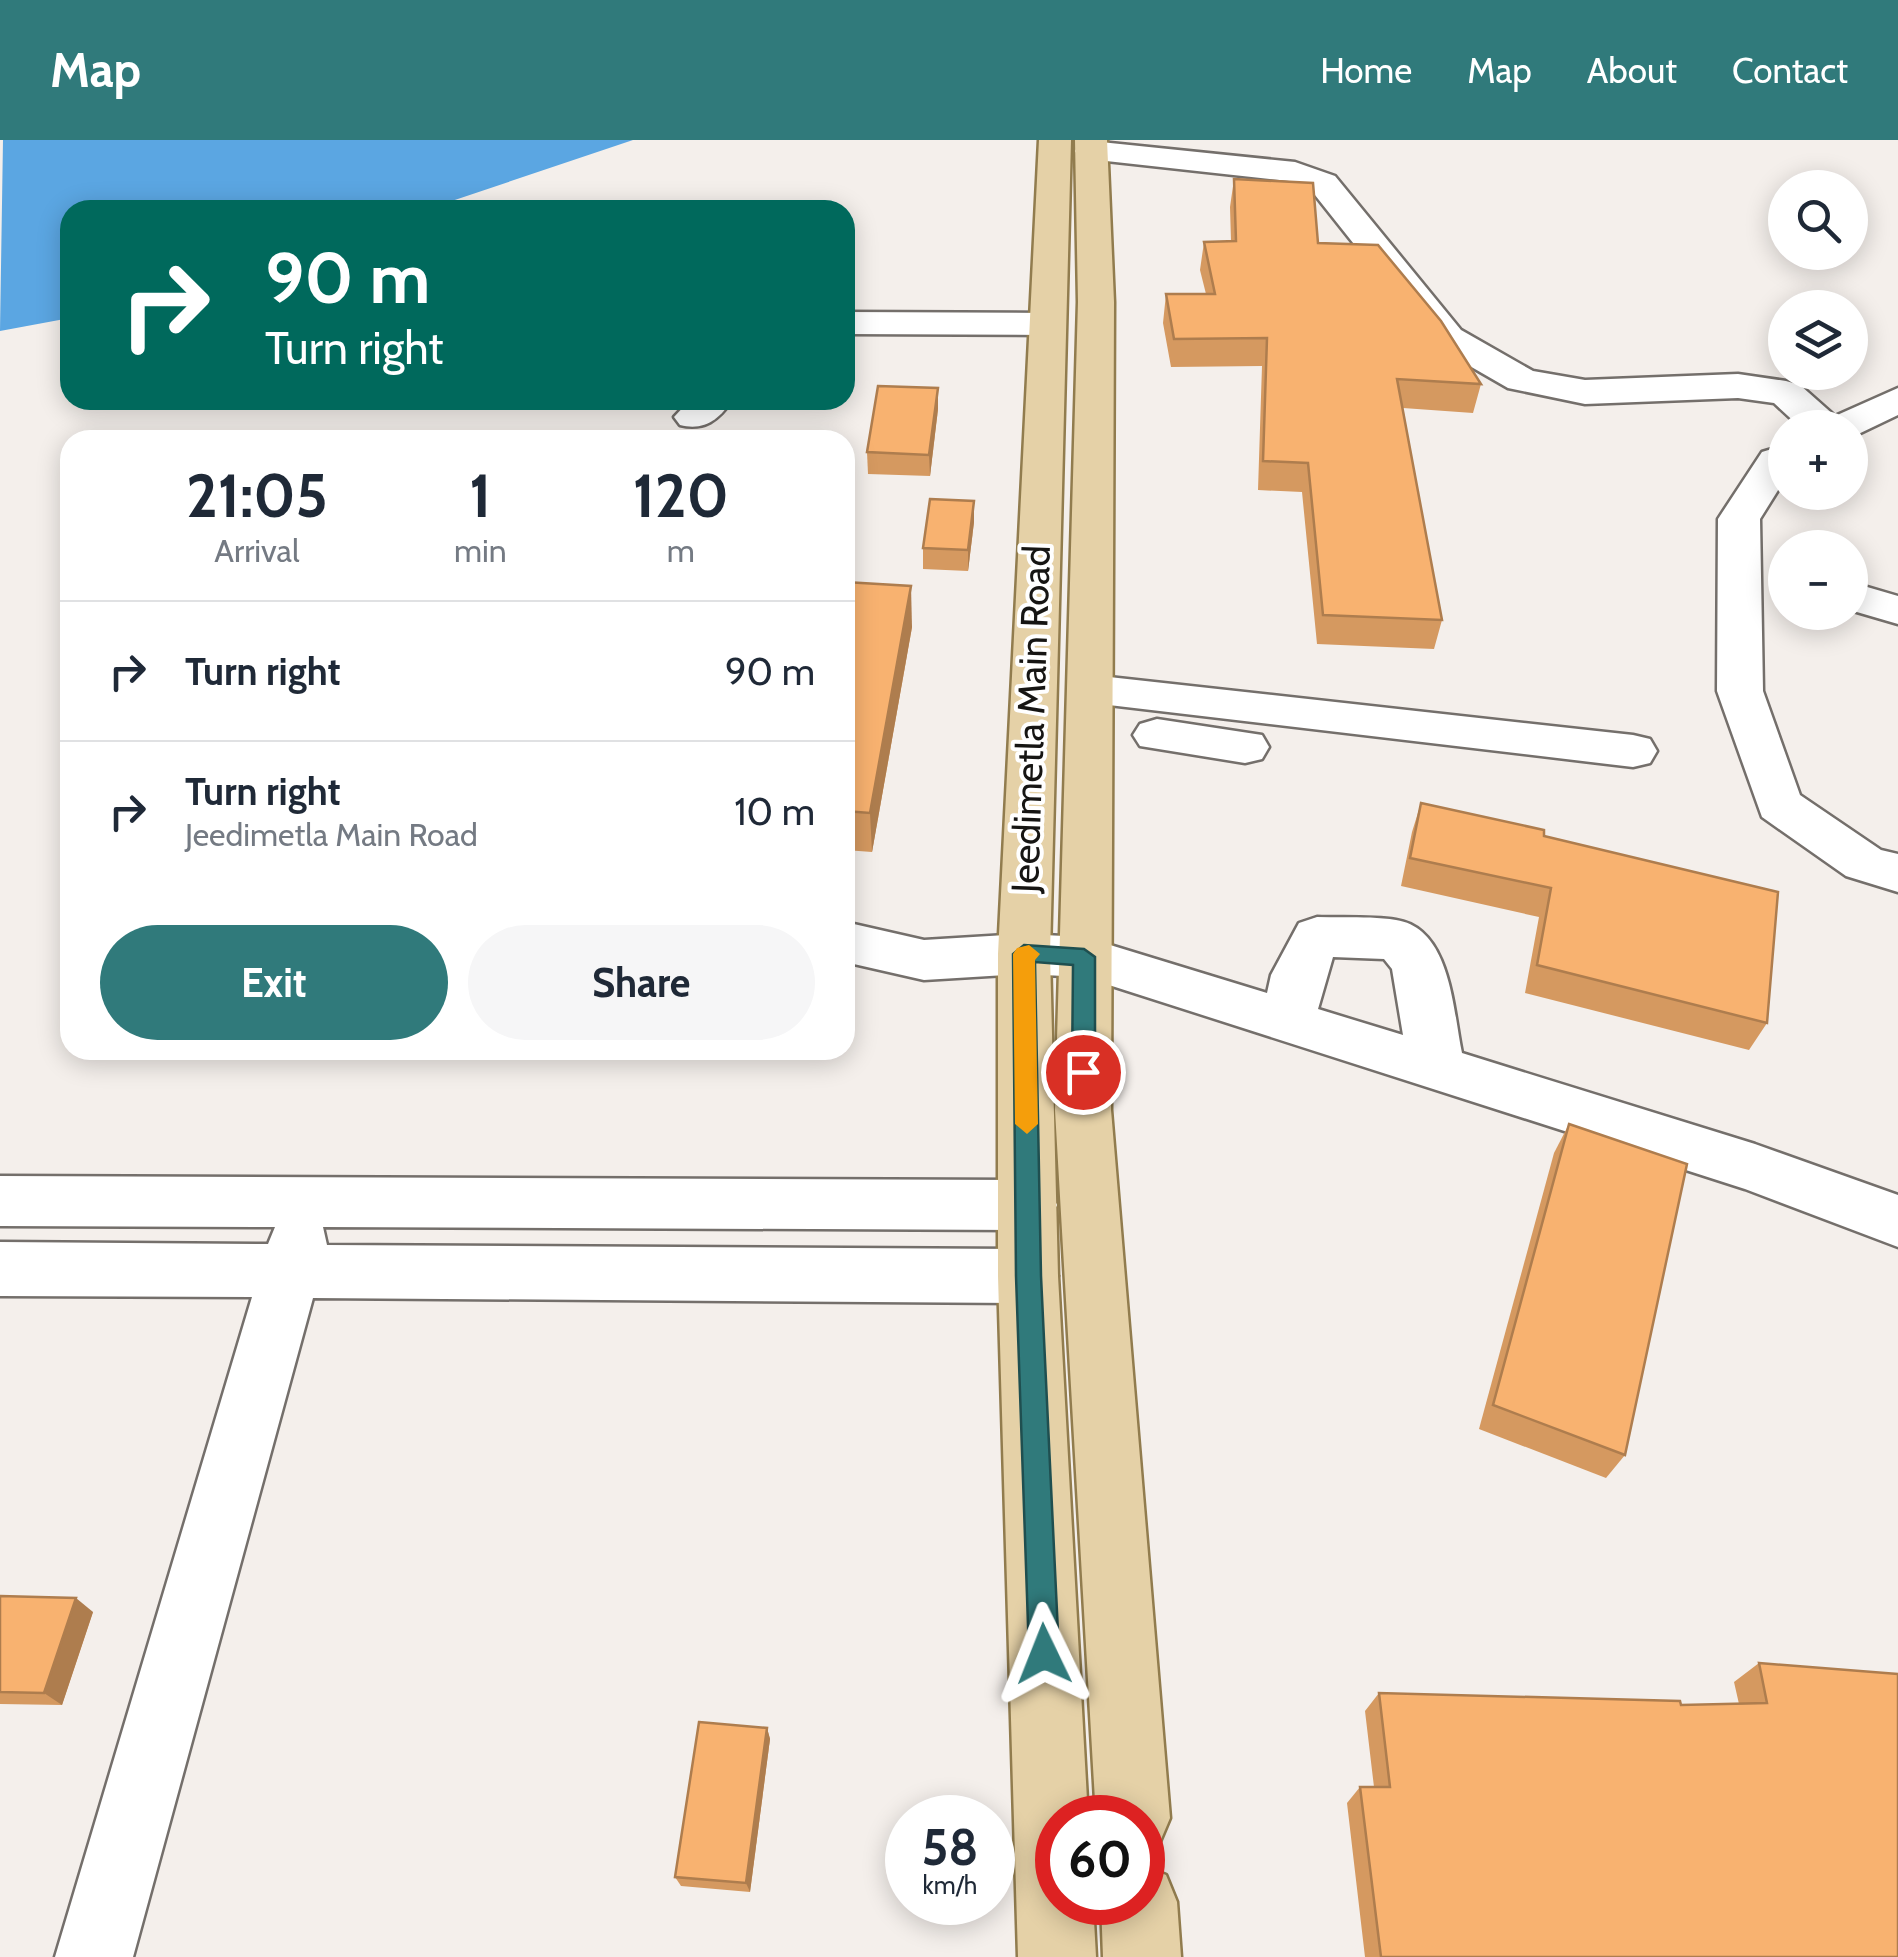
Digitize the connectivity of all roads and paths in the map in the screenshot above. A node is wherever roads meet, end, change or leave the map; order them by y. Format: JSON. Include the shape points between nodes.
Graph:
{"nodes":[{"id":1,"x":1079,"y":144,"type":"edge"},
{"id":2,"x":855,"y":323,"type":"edge"},
{"id":3,"x":1045,"y":324,"type":"junction"},
{"id":4,"x":1898,"y":400,"type":"edge"},
{"id":5,"x":1806,"y":410,"type":"edge"},
{"id":6,"x":1868,"y":415,"type":"edge"},
{"id":7,"x":1768,"y":474,"type":"edge"},
{"id":8,"x":1739,"y":557,"type":"junction"},
{"id":9,"x":1768,"y":568,"type":"edge"},
{"id":10,"x":1868,"y":601,"type":"edge"},
{"id":11,"x":1898,"y":610,"type":"edge"},
{"id":12,"x":1090,"y":708,"type":"junction"},
{"id":13,"x":1245,"y":746,"type":"dead end"},
{"id":14,"x":1633,"y":751,"type":"dead end"},
{"id":15,"x":1898,"y":873,"type":"edge"},
{"id":16,"x":855,"y":944,"type":"edge"},
{"id":17,"x":1024,"y":954,"type":"junction"},
{"id":18,"x":1084,"y":957,"type":"junction"},
{"id":19,"x":1288,"y":1021,"type":"junction"},
{"id":20,"x":1436,"y":1068,"type":"junction"},
{"id":21,"x":0,"y":1200,"type":"edge"},
{"id":22,"x":310,"y":1202,"type":"junction"},
{"id":23,"x":1028,"y":1206,"type":"junction"},
{"id":24,"x":1898,"y":1221,"type":"edge"},
{"id":25,"x":0,"y":1269,"type":"edge"},
{"id":26,"x":290,"y":1271,"type":"junction"},
{"id":27,"x":1028,"y":1276,"type":"junction"},
{"id":28,"x":1131,"y":1795,"type":"edge"},
{"id":29,"x":1140,"y":1925,"type":"edge"},
{"id":30,"x":94,"y":1957,"type":"edge"},
{"id":31,"x":1057,"y":1957,"type":"edge"},
{"id":32,"x":1142,"y":1957,"type":"edge"}],
"edges":[{"from":1,"to":3,"type":"main road","name":"Jeedimetla Main Road"},
{"from":1,"to":5,"type":"street","via":[[1295,172],[1323,182],[1448,338],[1522,380],[1586,392],[1738,386],[1786,392]]},
{"from":1,"to":12,"type":"main road","name":"Jeedimetla Main Road","via":[[1096,302]]},
{"from":2,"to":3,"type":"street"},
{"from":3,"to":17,"type":"main road","name":"Jeedimetla Main Road"},
{"from":4,"to":6,"type":"street"},
{"from":7,"to":8,"type":"street","via":[[1739,518]]},
{"from":8,"to":9,"type":"street"},
{"from":8,"to":15,"type":"street","via":[[1740,691],[1780,805],[1864,863]]},
{"from":10,"to":11,"type":"street"},
{"from":12,"to":13,"type":"street"},
{"from":12,"to":14,"type":"street"},
{"from":12,"to":18,"type":"main road","name":"Jeedimetla Main Road"},
{"from":16,"to":17,"type":"street","via":[[924,960]]},
{"from":17,"to":18,"type":"street"},
{"from":17,"to":23,"type":"main road","name":"Jeedimetla Main Road"},
{"from":18,"to":19,"type":"street"},
{"from":18,"to":28,"type":"main road","name":"Jeedimetla Main Road","via":[[1083,1110]]},
{"from":19,"to":20,"type":"street"},
{"from":19,"to":20,"type":"street","via":[[1298,976],[1317,937],[1398,940],[1417,963]]},
{"from":20,"to":24,"type":"street","via":[[1755,1168]]},
{"from":21,"to":22,"type":"street"},
{"from":22,"to":23,"type":"street"},
{"from":22,"to":26,"type":"street"},
{"from":23,"to":27,"type":"main road","name":"Jeedimetla Main Road"},
{"from":25,"to":26,"type":"street"},
{"from":26,"to":27,"type":"street"},
{"from":26,"to":30,"type":"street"},
{"from":27,"to":31,"type":"main road","name":"Jeedimetla Main Road"},
{"from":29,"to":32,"type":"main road"}]}
